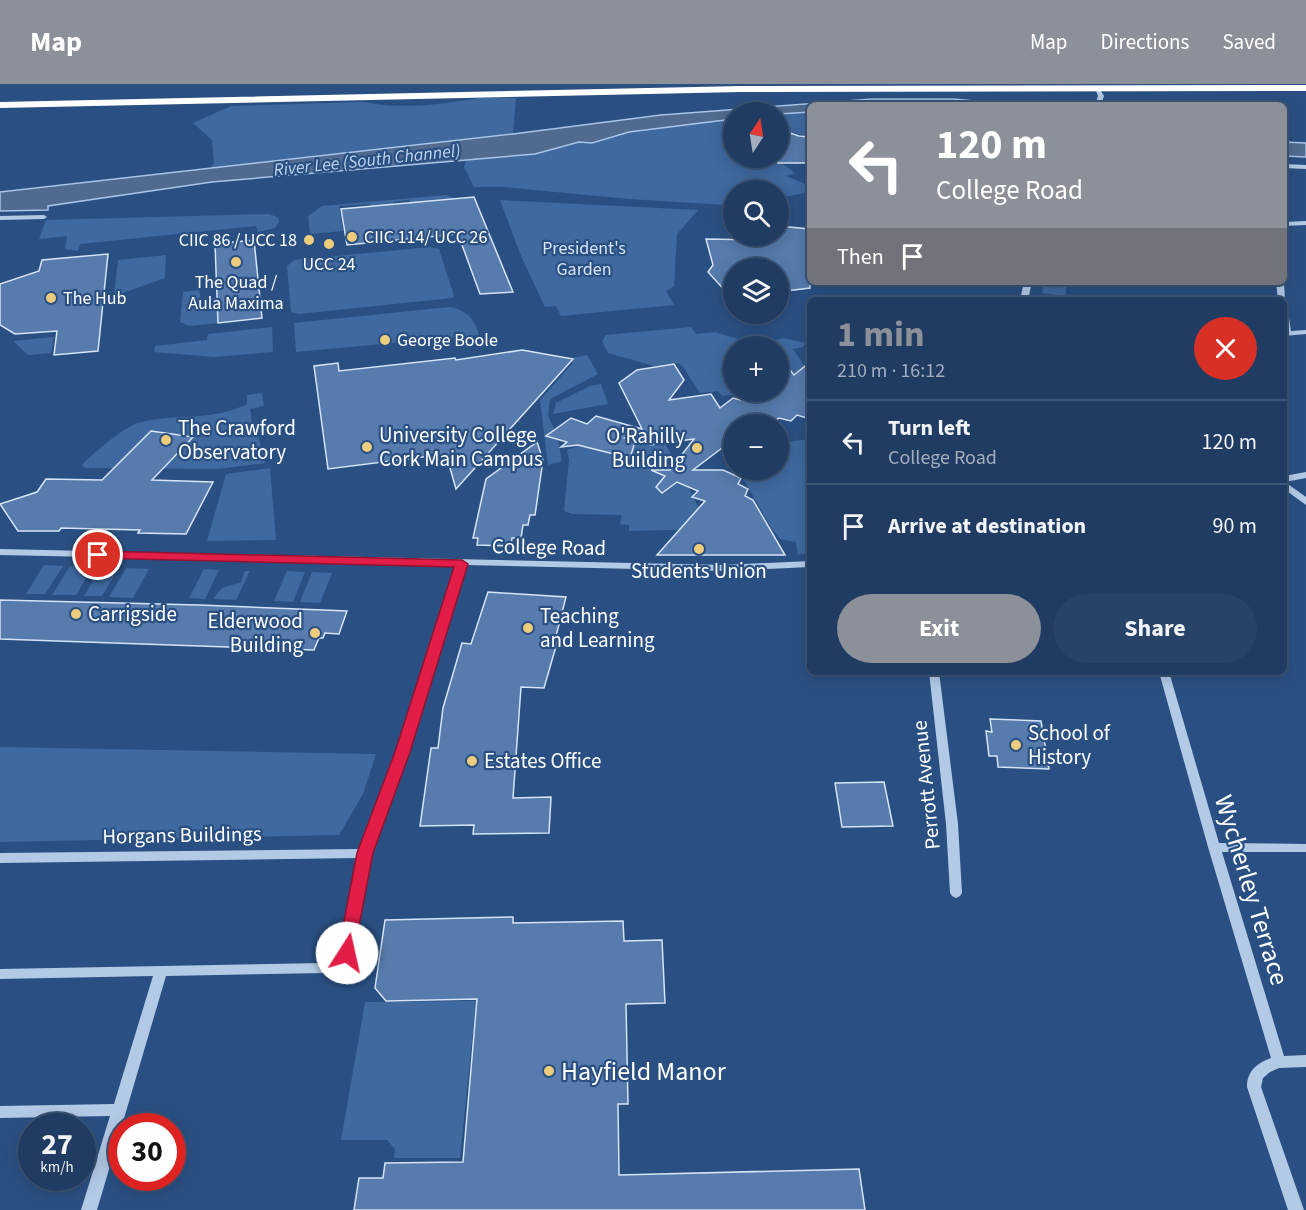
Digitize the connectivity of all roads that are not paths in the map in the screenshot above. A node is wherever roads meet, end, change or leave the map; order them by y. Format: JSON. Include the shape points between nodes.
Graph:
{"nodes":[{"id":1,"x":927,"y":84,"type":"edge"},
{"id":2,"x":1001,"y":84,"type":"edge"},
{"id":3,"x":864,"y":87,"type":"junction"},
{"id":4,"x":1021,"y":88,"type":"junction"},
{"id":5,"x":1306,"y":88,"type":"edge"},
{"id":6,"x":1097,"y":89,"type":"junction"},
{"id":7,"x":1099,"y":102,"type":"edge"},
{"id":8,"x":0,"y":105,"type":"edge"},
{"id":9,"x":1287,"y":166,"type":"edge"},
{"id":10,"x":1306,"y":167,"type":"edge"},
{"id":11,"x":44,"y":217,"type":"dead end"},
{"id":12,"x":0,"y":218,"type":"edge"},
{"id":13,"x":1306,"y":223,"type":"edge"},
{"id":14,"x":1287,"y":224,"type":"edge"},
{"id":15,"x":1306,"y":332,"type":"edge"},
{"id":16,"x":1287,"y":334,"type":"edge"},
{"id":17,"x":1306,"y":475,"type":"edge"},
{"id":18,"x":1287,"y":478,"type":"edge"},
{"id":19,"x":1287,"y":486,"type":"edge"},
{"id":20,"x":1306,"y":502,"type":"edge"},
{"id":21,"x":0,"y":552,"type":"edge"},
{"id":22,"x":462,"y":564,"type":"junction"},
{"id":23,"x":807,"y":564,"type":"edge"},
{"id":24,"x":934,"y":675,"type":"edge"},
{"id":25,"x":1165,"y":675,"type":"edge"},
{"id":26,"x":1214,"y":847,"type":"junction"},
{"id":27,"x":1306,"y":848,"type":"edge"},
{"id":28,"x":365,"y":853,"type":"junction"},
{"id":29,"x":0,"y":858,"type":"edge"},
{"id":30,"x":956,"y":893,"type":"dead end"},
{"id":31,"x":161,"y":971,"type":"junction"},
{"id":32,"x":0,"y":974,"type":"edge"},
{"id":33,"x":1306,"y":1061,"type":"edge"},
{"id":34,"x":1279,"y":1062,"type":"junction"},
{"id":35,"x":120,"y":1110,"type":"junction"},
{"id":36,"x":0,"y":1112,"type":"edge"},
{"id":37,"x":89,"y":1210,"type":"edge"},
{"id":38,"x":1296,"y":1210,"type":"edge"}],
"edges":[{"from":1,"to":3,"type":"highway"},
{"from":2,"to":4,"type":"highway"},
{"from":3,"to":4,"type":"highway"},
{"from":3,"to":8,"type":"highway"},
{"from":4,"to":6,"type":"highway"},
{"from":5,"to":6,"type":"highway"},
{"from":6,"to":7,"type":"street"},
{"from":9,"to":10,"type":"street"},
{"from":11,"to":12,"type":"street"},
{"from":13,"to":14,"type":"street"},
{"from":15,"to":16,"type":"street"},
{"from":17,"to":18,"type":"street"},
{"from":19,"to":20,"type":"street"},
{"from":21,"to":22,"type":"street","name":"College Road"},
{"from":22,"to":23,"type":"street","name":"College Road","via":[[723,568]]},
{"from":22,"to":28,"type":"street"},
{"from":24,"to":30,"type":"street","name":"Perrott Avenue"},
{"from":25,"to":26,"type":"street","name":"Wycherley Terrace"},
{"from":26,"to":27,"type":"street"},
{"from":26,"to":34,"type":"street","name":"Wycherley Terrace"},
{"from":28,"to":29,"type":"street","name":"Horgans Buildings"},
{"from":28,"to":31,"type":"street","via":[[347,953],[337,964],[327,968]]},
{"from":31,"to":32,"type":"street"},
{"from":31,"to":35,"type":"street"},
{"from":33,"to":34,"type":"street"},
{"from":34,"to":38,"type":"street","via":[[1262,1068],[1254,1087]]},
{"from":35,"to":36,"type":"street"},
{"from":35,"to":37,"type":"street"}]}
